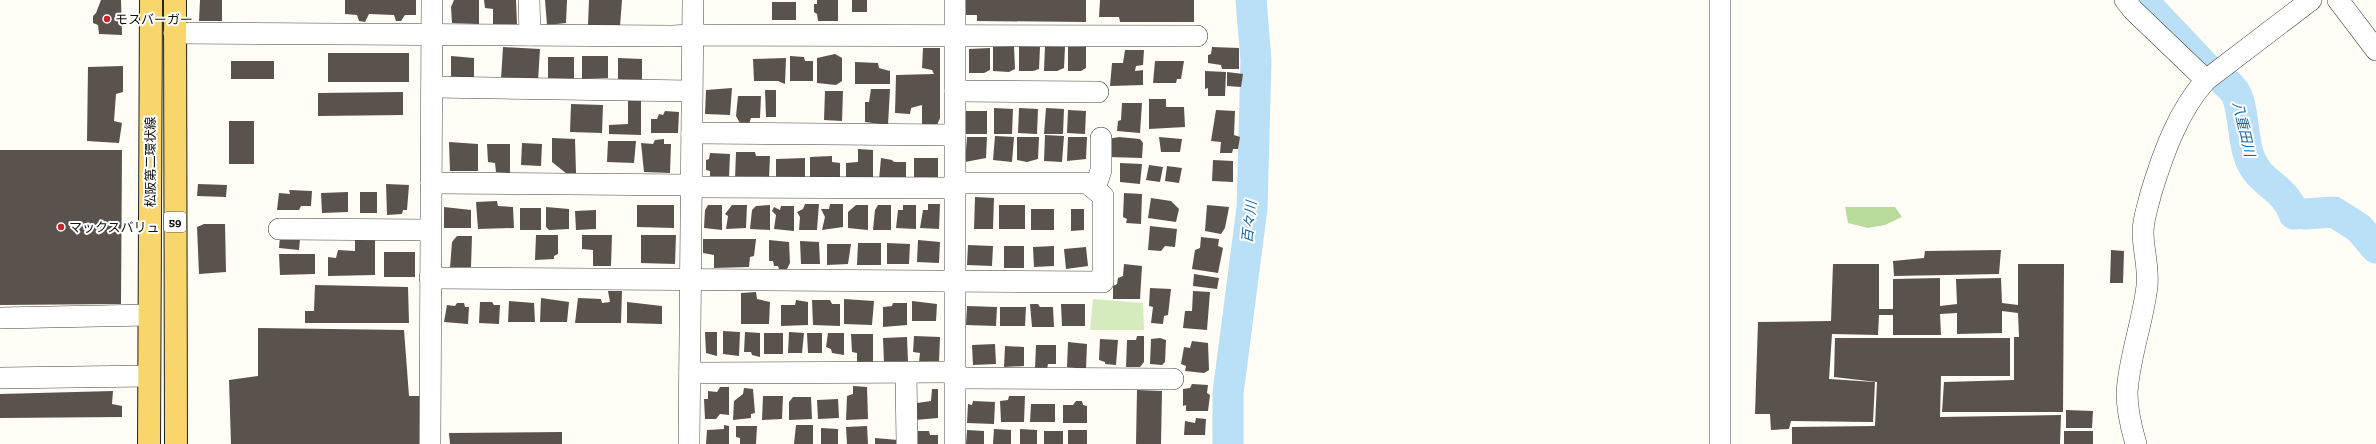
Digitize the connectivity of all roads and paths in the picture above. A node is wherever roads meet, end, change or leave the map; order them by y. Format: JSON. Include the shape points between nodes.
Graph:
{"nodes":[{"id":1,"x":151,"y":0,"type":"edge"},
{"id":2,"x":175,"y":0,"type":"edge"},
{"id":3,"x":432,"y":0,"type":"edge"},
{"id":4,"x":530,"y":0,"type":"edge"},
{"id":5,"x":693,"y":0,"type":"edge"},
{"id":6,"x":955,"y":0,"type":"edge"},
{"id":7,"x":1720,"y":0,"type":"edge"},
{"id":8,"x":2125,"y":0,"type":"edge"},
{"id":9,"x":2312,"y":0,"type":"edge"},
{"id":10,"x":2338,"y":0,"type":"edge"},
{"id":11,"x":174,"y":33,"type":"junction"},
{"id":12,"x":432,"y":34,"type":"junction"},
{"id":13,"x":693,"y":34,"type":"junction"},
{"id":14,"x":530,"y":35,"type":"junction"},
{"id":15,"x":954,"y":36,"type":"junction"},
{"id":16,"x":1197,"y":36,"type":"dead end"},
{"id":17,"x":2376,"y":50,"type":"edge"},
{"id":18,"x":2206,"y":80,"type":"junction"},
{"id":19,"x":433,"y":87,"type":"junction"},
{"id":20,"x":691,"y":91,"type":"junction"},
{"id":21,"x":955,"y":91,"type":"junction"},
{"id":22,"x":1098,"y":92,"type":"dead end"},
{"id":23,"x":692,"y":133,"type":"junction"},
{"id":24,"x":955,"y":135,"type":"junction"},
{"id":25,"x":1101,"y":138,"type":"dead end"},
{"id":26,"x":431,"y":183,"type":"junction"},
{"id":27,"x":691,"y":186,"type":"junction"},
{"id":28,"x":955,"y":186,"type":"junction"},
{"id":29,"x":1095,"y":189,"type":"junction"},
{"id":30,"x":279,"y":229,"type":"dead end"},
{"id":31,"x":430,"y":230,"type":"junction"},
{"id":32,"x":430,"y":278,"type":"junction"},
{"id":33,"x":691,"y":279,"type":"junction"},
{"id":34,"x":956,"y":281,"type":"junction"},
{"id":35,"x":149,"y":315,"type":"junction"},
{"id":36,"x":0,"y":318,"type":"edge"},
{"id":37,"x":690,"y":373,"type":"junction"},
{"id":38,"x":906,"y":373,"type":"junction"},
{"id":39,"x":955,"y":375,"type":"junction"},
{"id":40,"x":148,"y":376,"type":"junction"},
{"id":41,"x":0,"y":378,"type":"edge"},
{"id":42,"x":1173,"y":379,"type":"dead end"},
{"id":43,"x":149,"y":444,"type":"edge"},
{"id":44,"x":176,"y":444,"type":"edge"},
{"id":45,"x":430,"y":444,"type":"edge"},
{"id":46,"x":689,"y":444,"type":"edge"},
{"id":47,"x":906,"y":444,"type":"edge"},
{"id":48,"x":955,"y":444,"type":"edge"},
{"id":49,"x":1720,"y":444,"type":"edge"},
{"id":50,"x":2136,"y":444,"type":"edge"}],
"edges":[{"from":1,"to":35,"type":"main road","name":"松阪第二環状線","number":"59"},
{"from":2,"to":11,"type":"main road","name":"松阪第二環状線","number":"59"},
{"from":3,"to":12,"type":"street"},
{"from":4,"to":14,"type":"street"},
{"from":5,"to":13,"type":"street"},
{"from":6,"to":15,"type":"street"},
{"from":7,"to":49,"type":"street"},
{"from":8,"to":18,"type":"street"},
{"from":9,"to":18,"type":"street"},
{"from":10,"to":17,"type":"street"},
{"from":11,"to":12,"type":"street"},
{"from":11,"to":44,"type":"main road","name":"松阪第二環状線","number":"59"},
{"from":12,"to":14,"type":"street"},
{"from":12,"to":19,"type":"street"},
{"from":13,"to":14,"type":"street"},
{"from":13,"to":15,"type":"street"},
{"from":13,"to":20,"type":"street"},
{"from":15,"to":16,"type":"street"},
{"from":15,"to":21,"type":"street"},
{"from":18,"to":50,"type":"street","via":[[2197,90],[2174,131],[2162,158],[2144,216],[2147,285],[2130,364],[2127,394],[2129,420]]},
{"from":19,"to":20,"type":"street"},
{"from":19,"to":26,"type":"street"},
{"from":20,"to":23,"type":"street"},
{"from":21,"to":22,"type":"street"},
{"from":21,"to":24,"type":"street"},
{"from":23,"to":24,"type":"street"},
{"from":23,"to":27,"type":"street"},
{"from":24,"to":28,"type":"street"},
{"from":25,"to":29,"type":"street","via":[[1101,170]]},
{"from":26,"to":27,"type":"street"},
{"from":26,"to":31,"type":"street"},
{"from":27,"to":28,"type":"street"},
{"from":27,"to":33,"type":"street"},
{"from":28,"to":29,"type":"street","via":[[1087,183]]},
{"from":28,"to":34,"type":"street"},
{"from":29,"to":34,"type":"street","via":[[1103,196],[1103,282]]},
{"from":30,"to":31,"type":"street"},
{"from":31,"to":32,"type":"street"},
{"from":32,"to":33,"type":"street"},
{"from":32,"to":45,"type":"street"},
{"from":33,"to":34,"type":"street"},
{"from":33,"to":37,"type":"street"},
{"from":34,"to":39,"type":"street"},
{"from":35,"to":36,"type":"street"},
{"from":35,"to":40,"type":"main road","name":"松阪第二環状線","number":"59"},
{"from":37,"to":38,"type":"street"},
{"from":37,"to":46,"type":"street"},
{"from":38,"to":39,"type":"street"},
{"from":38,"to":47,"type":"street"},
{"from":39,"to":42,"type":"street"},
{"from":39,"to":48,"type":"street"},
{"from":40,"to":41,"type":"street"},
{"from":40,"to":43,"type":"main road","name":"松阪第二環状線","number":"59"}]}
